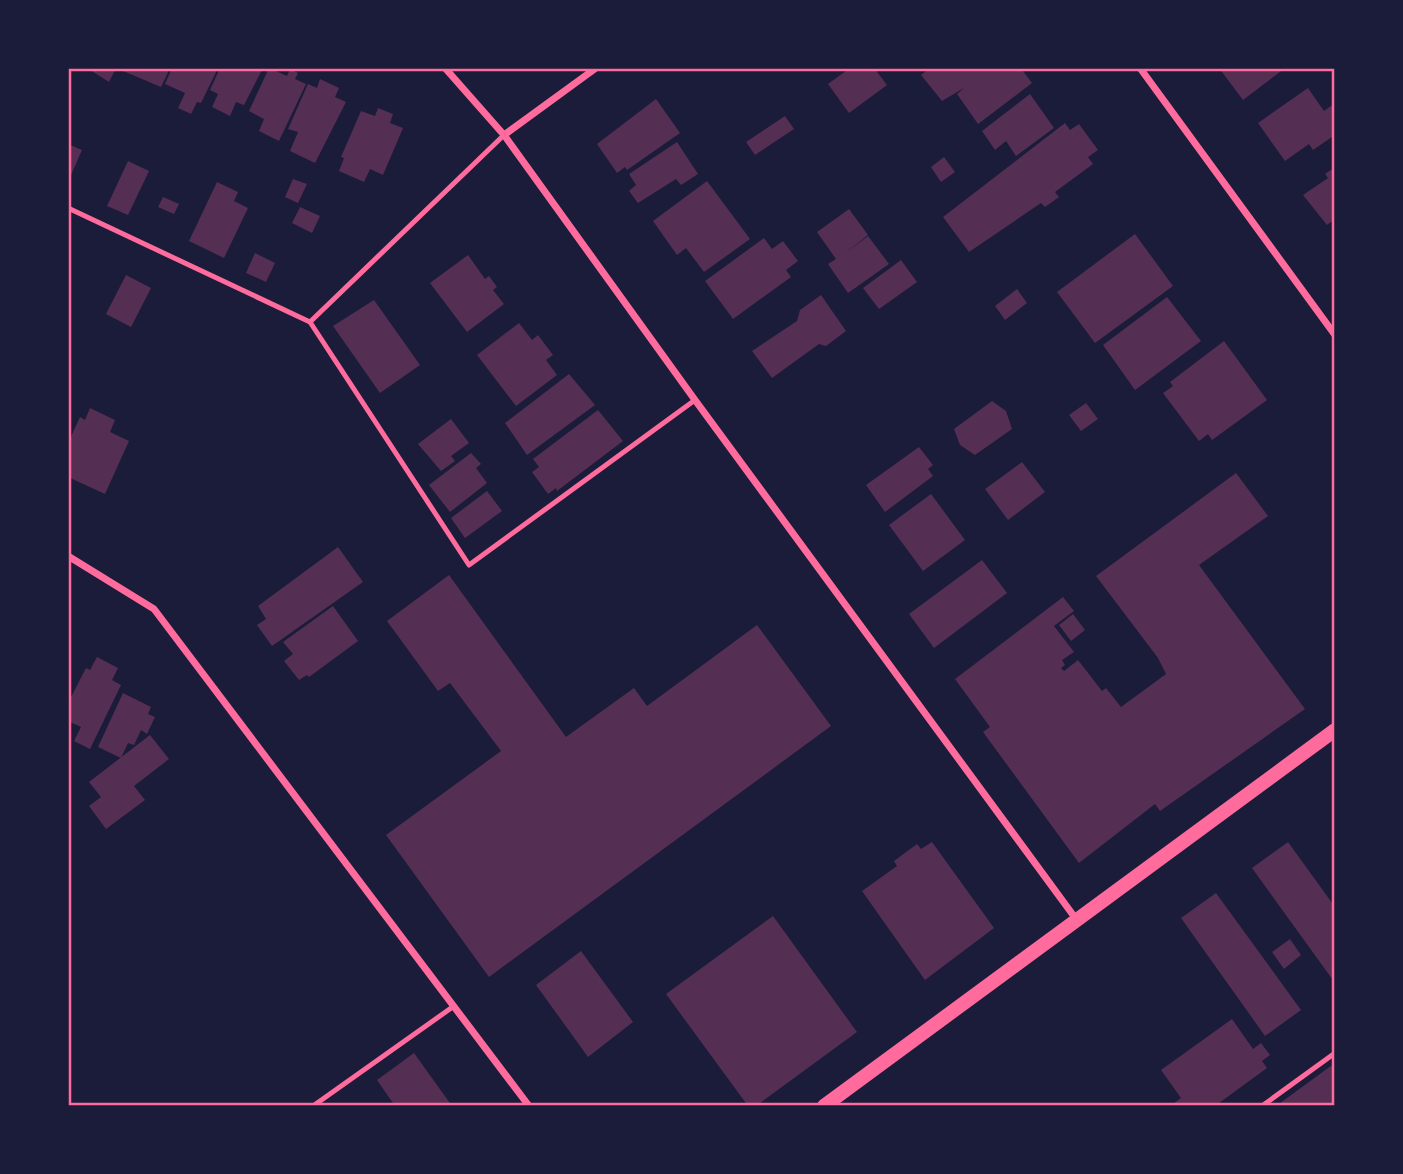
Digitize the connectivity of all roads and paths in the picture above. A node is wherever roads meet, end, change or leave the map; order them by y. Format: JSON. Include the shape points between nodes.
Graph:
{"nodes":[{"id":1,"x":444,"y":68,"type":"edge"},
{"id":2,"x":596,"y":68,"type":"edge"},
{"id":3,"x":1140,"y":68,"type":"edge"},
{"id":4,"x":504,"y":135,"type":"junction"},
{"id":5,"x":68,"y":208,"type":"edge"},
{"id":6,"x":310,"y":322,"type":"junction"},
{"id":7,"x":1335,"y":335,"type":"edge"},
{"id":8,"x":695,"y":400,"type":"junction"},
{"id":9,"x":68,"y":556,"type":"edge"},
{"id":10,"x":1335,"y":730,"type":"edge"},
{"id":11,"x":1076,"y":919,"type":"junction"},
{"id":12,"x":454,"y":1006,"type":"junction"},
{"id":13,"x":1335,"y":1053,"type":"edge"},
{"id":14,"x":313,"y":1106,"type":"edge"},
{"id":15,"x":529,"y":1106,"type":"edge"},
{"id":16,"x":824,"y":1106,"type":"edge"},
{"id":17,"x":1262,"y":1106,"type":"edge"}],
"edges":[{"from":1,"to":4,"type":"street"},
{"from":2,"to":4,"type":"street"},
{"from":3,"to":7,"type":"street"},
{"from":4,"to":6,"type":"lane"},
{"from":4,"to":8,"type":"street"},
{"from":5,"to":6,"type":"lane"},
{"from":6,"to":8,"type":"lane","via":[[469,565]]},
{"from":8,"to":11,"type":"street"},
{"from":9,"to":12,"type":"street","via":[[154,610]]},
{"from":10,"to":11,"type":"main road"},
{"from":11,"to":16,"type":"main road"},
{"from":12,"to":14,"type":"lane"},
{"from":12,"to":15,"type":"street"},
{"from":13,"to":17,"type":"lane"}]}
